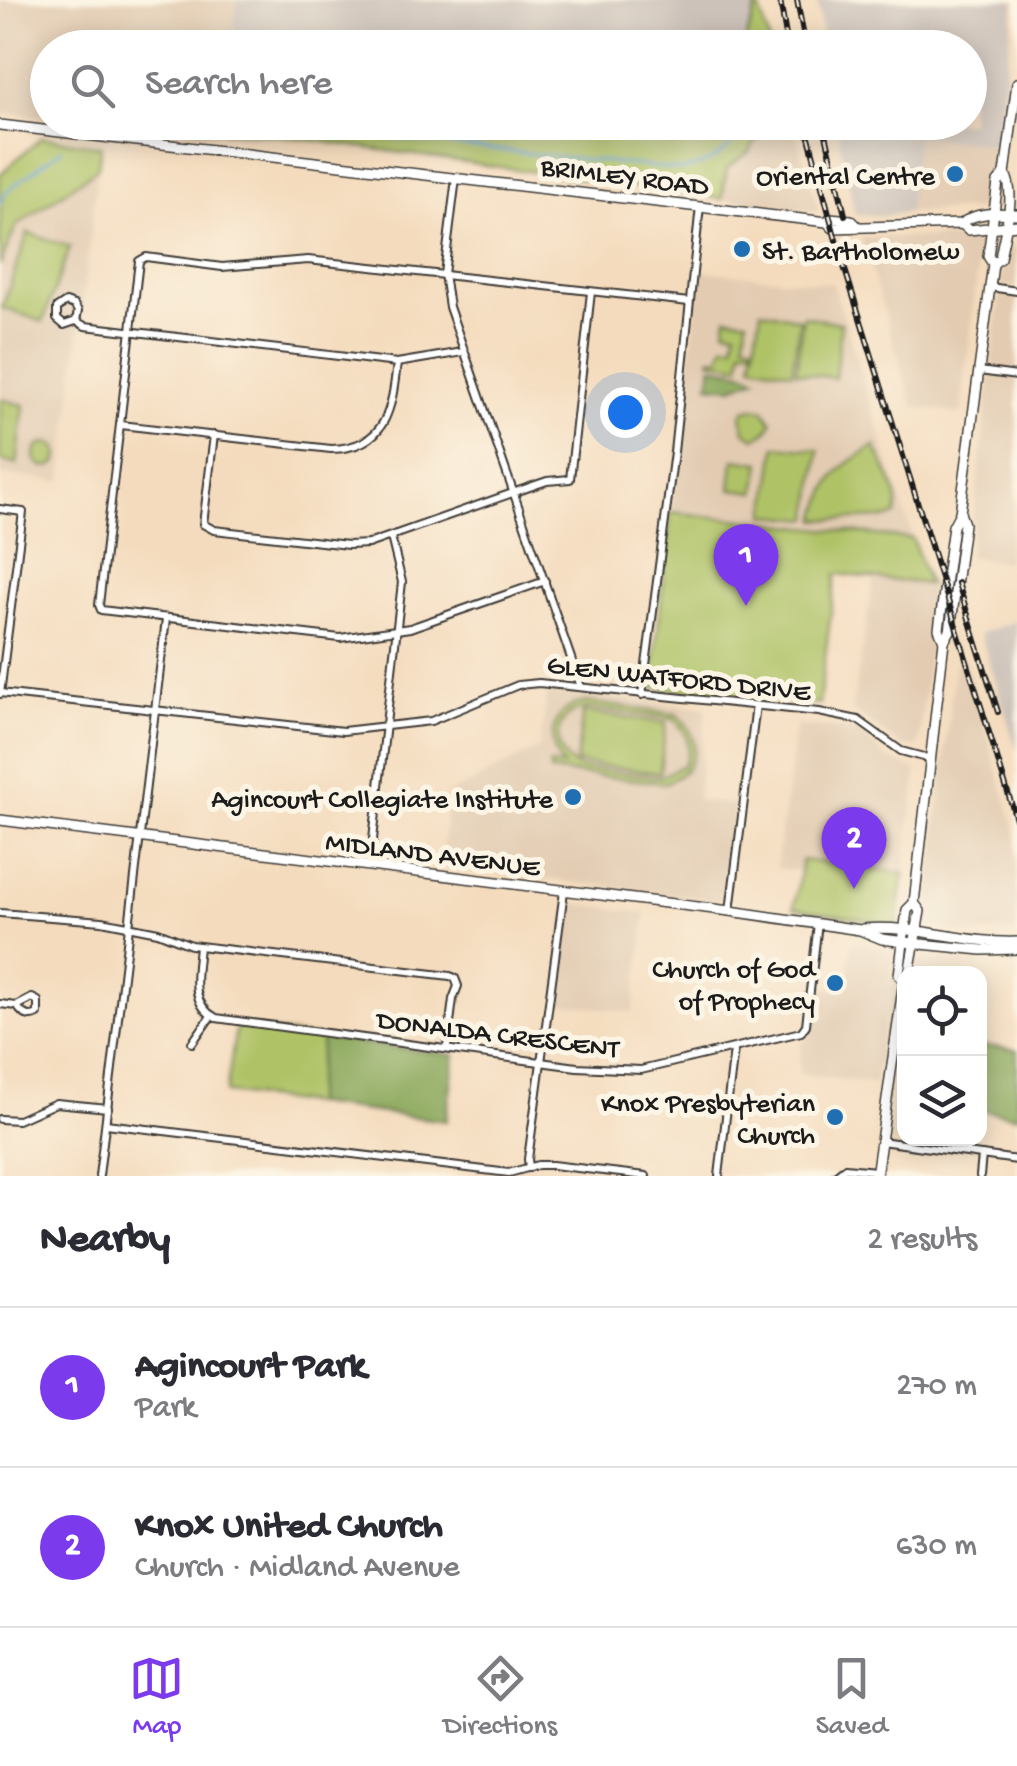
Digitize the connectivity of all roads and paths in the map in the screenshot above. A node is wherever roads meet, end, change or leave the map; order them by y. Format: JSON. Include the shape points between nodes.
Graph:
{"nodes":[{"id":1,"x":1017,"y":84,"type":"edge"},
{"id":2,"x":0,"y":125,"type":"edge"},
{"id":3,"x":30,"y":128,"type":"edge"},
{"id":4,"x":129,"y":140,"type":"edge"},
{"id":5,"x":1005,"y":174,"type":"junction"},
{"id":6,"x":456,"y":178,"type":"junction"},
{"id":7,"x":700,"y":206,"type":"junction"},
{"id":8,"x":994,"y":213,"type":"junction"},
{"id":9,"x":1012,"y":219,"type":"edge"},
{"id":10,"x":962,"y":224,"type":"junction"},
{"id":11,"x":993,"y":226,"type":"junction"},
{"id":12,"x":993,"y":264,"type":"junction"},
{"id":13,"x":444,"y":274,"type":"junction"},
{"id":14,"x":990,"y":287,"type":"junction"},
{"id":15,"x":1017,"y":291,"type":"edge"},
{"id":16,"x":591,"y":292,"type":"junction"},
{"id":17,"x":689,"y":302,"type":"junction"},
{"id":18,"x":76,"y":321,"type":"dead end"},
{"id":19,"x":132,"y":332,"type":"junction"},
{"id":20,"x":463,"y":352,"type":"junction"},
{"id":21,"x":397,"y":363,"type":"junction"},
{"id":22,"x":978,"y":371,"type":"junction"},
{"id":23,"x":1017,"y":376,"type":"edge"},
{"id":24,"x":121,"y":424,"type":"junction"},
{"id":25,"x":214,"y":436,"type":"junction"},
{"id":26,"x":513,"y":492,"type":"junction"},
{"id":27,"x":0,"y":508,"type":"edge"},
{"id":28,"x":391,"y":537,"type":"junction"},
{"id":29,"x":545,"y":581,"type":"junction"},
{"id":30,"x":166,"y":618,"type":"junction"},
{"id":31,"x":398,"y":631,"type":"junction"},
{"id":32,"x":581,"y":687,"type":"junction"},
{"id":33,"x":0,"y":694,"type":"edge"},
{"id":34,"x":642,"y":694,"type":"junction"},
{"id":35,"x":756,"y":705,"type":"junction"},
{"id":36,"x":155,"y":712,"type":"junction"},
{"id":37,"x":387,"y":728,"type":"junction"},
{"id":38,"x":931,"y":760,"type":"junction"},
{"id":39,"x":0,"y":820,"type":"edge"},
{"id":40,"x":141,"y":838,"type":"junction"},
{"id":41,"x":370,"y":866,"type":"junction"},
{"id":42,"x":564,"y":890,"type":"junction"},
{"id":43,"x":914,"y":903,"type":"junction"},
{"id":44,"x":730,"y":910,"type":"junction"},
{"id":45,"x":0,"y":913,"type":"edge"},
{"id":46,"x":818,"y":923,"type":"junction"},
{"id":47,"x":130,"y":926,"type":"junction"},
{"id":48,"x":905,"y":929,"type":"junction"},
{"id":49,"x":860,"y":930,"type":"junction"},
{"id":50,"x":917,"y":931,"type":"junction"},
{"id":51,"x":903,"y":941,"type":"junction"},
{"id":52,"x":916,"y":943,"type":"junction"},
{"id":53,"x":200,"y":946,"type":"junction"},
{"id":54,"x":1017,"y":946,"type":"edge"},
{"id":55,"x":900,"y":966,"type":"edge"},
{"id":56,"x":909,"y":966,"type":"edge"},
{"id":57,"x":0,"y":1004,"type":"edge"},
{"id":58,"x":17,"y":1006,"type":"dead end"},
{"id":59,"x":211,"y":1016,"type":"junction"},
{"id":60,"x":897,"y":1034,"type":"edge"},
{"id":61,"x":192,"y":1043,"type":"dead end"},
{"id":62,"x":447,"y":1047,"type":"junction"},
{"id":63,"x":734,"y":1049,"type":"junction"},
{"id":64,"x":542,"y":1061,"type":"junction"},
{"id":65,"x":108,"y":1108,"type":"junction"},
{"id":66,"x":0,"y":1118,"type":"edge"},
{"id":67,"x":106,"y":1124,"type":"junction"},
{"id":68,"x":880,"y":1141,"type":"junction"},
{"id":69,"x":982,"y":1155,"type":"junction"},
{"id":70,"x":1017,"y":1160,"type":"edge"},
{"id":71,"x":530,"y":1168,"type":"junction"},
{"id":72,"x":876,"y":1173,"type":"edge"},
{"id":73,"x":100,"y":1176,"type":"edge"},
{"id":74,"x":646,"y":1176,"type":"edge"},
{"id":75,"x":719,"y":1176,"type":"edge"},
{"id":76,"x":835,"y":1176,"type":"edge"},
{"id":77,"x":980,"y":1176,"type":"edge"}],
"edges":[{"from":1,"to":5,"type":"main road"},
{"from":2,"to":3,"type":"main road","name":"BRIMLEY ROAD"},
{"from":4,"to":6,"type":"main road","name":"BRIMLEY ROAD"},
{"from":5,"to":8,"type":"main road"},
{"from":5,"to":9,"type":"main road"},
{"from":6,"to":7,"type":"main road","name":"BRIMLEY ROAD"},
{"from":6,"to":13,"type":"street"},
{"from":7,"to":10,"type":"main road","name":"BRIMLEY ROAD","via":[[851,230]]},
{"from":7,"to":17,"type":"street"},
{"from":8,"to":9,"type":"main road","name":"BRIMLEY ROAD"},
{"from":8,"to":10,"type":"main road","name":"BRIMLEY ROAD"},
{"from":8,"to":11,"type":"main road"},
{"from":9,"to":11,"type":"main road","name":"BRIMLEY ROAD"},
{"from":9,"to":12,"type":"main road"},
{"from":10,"to":11,"type":"main road","name":"BRIMLEY ROAD","via":[[969,230]]},
{"from":11,"to":12,"type":"main road"},
{"from":12,"to":14,"type":"main road"},
{"from":13,"to":16,"type":"street"},
{"from":13,"to":19,"type":"street","via":[[290,259],[222,266],[146,257],[139,261]]},
{"from":13,"to":20,"type":"street"},
{"from":14,"to":15,"type":"street"},
{"from":14,"to":22,"type":"main road"},
{"from":16,"to":17,"type":"street"},
{"from":16,"to":26,"type":"street","via":[[573,475]]},
{"from":17,"to":34,"type":"street"},
{"from":18,"to":19,"type":"street"},
{"from":19,"to":21,"type":"street"},
{"from":19,"to":24,"type":"street"},
{"from":20,"to":21,"type":"street"},
{"from":20,"to":26,"type":"street"},
{"from":21,"to":25,"type":"street","via":[[390,413],[360,444],[331,449]]},
{"from":22,"to":23,"type":"street"},
{"from":22,"to":38,"type":"main road"},
{"from":24,"to":25,"type":"street"},
{"from":24,"to":30,"type":"street","via":[[99,606]]},
{"from":25,"to":28,"type":"street","via":[[208,529],[348,545]]},
{"from":26,"to":28,"type":"street"},
{"from":26,"to":29,"type":"street"},
{"from":27,"to":33,"type":"street","via":[[23,512]]},
{"from":28,"to":31,"type":"street","via":[[402,582]]},
{"from":29,"to":31,"type":"street"},
{"from":29,"to":32,"type":"street"},
{"from":30,"to":31,"type":"street","via":[[340,638]]},
{"from":30,"to":36,"type":"street"},
{"from":31,"to":37,"type":"street"},
{"from":32,"to":34,"type":"street","name":"GLEN WATFORD DRIVE"},
{"from":32,"to":37,"type":"street","name":"GLEN WATFORD DRIVE","via":[[518,685],[431,721]]},
{"from":33,"to":36,"type":"street","name":"GLEN WATFORD DRIVE"},
{"from":34,"to":35,"type":"street","name":"GLEN WATFORD DRIVE"},
{"from":35,"to":38,"type":"street","name":"GLEN WATFORD DRIVE","via":[[858,720],[901,750]]},
{"from":35,"to":44,"type":"street"},
{"from":36,"to":37,"type":"street","name":"GLEN WATFORD DRIVE","via":[[343,731]]},
{"from":36,"to":40,"type":"street"},
{"from":37,"to":41,"type":"street"},
{"from":38,"to":43,"type":"main road"},
{"from":39,"to":40,"type":"main road","name":"MIDLAND AVENUE"},
{"from":40,"to":41,"type":"main road","name":"MIDLAND AVENUE"},
{"from":40,"to":47,"type":"street"},
{"from":41,"to":42,"type":"main road","name":"MIDLAND AVENUE"},
{"from":42,"to":44,"type":"main road","name":"MIDLAND AVENUE"},
{"from":42,"to":64,"type":"street"},
{"from":43,"to":48,"type":"main road"},
{"from":43,"to":50,"type":"main road","via":[[920,911]]},
{"from":44,"to":46,"type":"main road","name":"MIDLAND AVENUE"},
{"from":45,"to":47,"type":"street"},
{"from":46,"to":49,"type":"main road","name":"MIDLAND AVENUE"},
{"from":46,"to":63,"type":"street","name":"DONALDA CRESCENT","via":[[803,1030]]},
{"from":47,"to":53,"type":"street"},
{"from":47,"to":65,"type":"street"},
{"from":48,"to":49,"type":"main road","name":"MIDLAND AVENUE"},
{"from":48,"to":50,"type":"main road","name":"MIDLAND AVENUE"},
{"from":48,"to":51,"type":"main road"},
{"from":49,"to":51,"type":"main road","name":"MIDLAND AVENUE"},
{"from":50,"to":52,"type":"main road"},
{"from":50,"to":54,"type":"main road","name":"MIDLAND AVENUE"},
{"from":51,"to":52,"type":"main road","name":"MIDLAND AVENUE"},
{"from":51,"to":55,"type":"main road"},
{"from":52,"to":54,"type":"main road","name":"MIDLAND AVENUE","via":[[982,950]]},
{"from":52,"to":56,"type":"main road"},
{"from":53,"to":59,"type":"street","via":[[196,997]]},
{"from":53,"to":62,"type":"street","via":[[455,978]]},
{"from":57,"to":58,"type":"street"},
{"from":59,"to":61,"type":"street"},
{"from":59,"to":62,"type":"street","name":"DONALDA CRESCENT"},
{"from":60,"to":68,"type":"main road"},
{"from":62,"to":64,"type":"street","name":"DONALDA CRESCENT"},
{"from":63,"to":64,"type":"street","name":"DONALDA CRESCENT","via":[[633,1071]]},
{"from":63,"to":75,"type":"street"},
{"from":64,"to":71,"type":"street"},
{"from":65,"to":66,"type":"street","via":[[56,1103],[24,1118]]},
{"from":65,"to":67,"type":"street"},
{"from":67,"to":71,"type":"street","via":[[510,1173]]},
{"from":67,"to":73,"type":"street"},
{"from":68,"to":69,"type":"street"},
{"from":68,"to":72,"type":"main road"},
{"from":69,"to":70,"type":"street"},
{"from":69,"to":77,"type":"street"},
{"from":71,"to":74,"type":"street"},
{"from":72,"to":76,"type":"street","via":[[844,1168]]}]}
